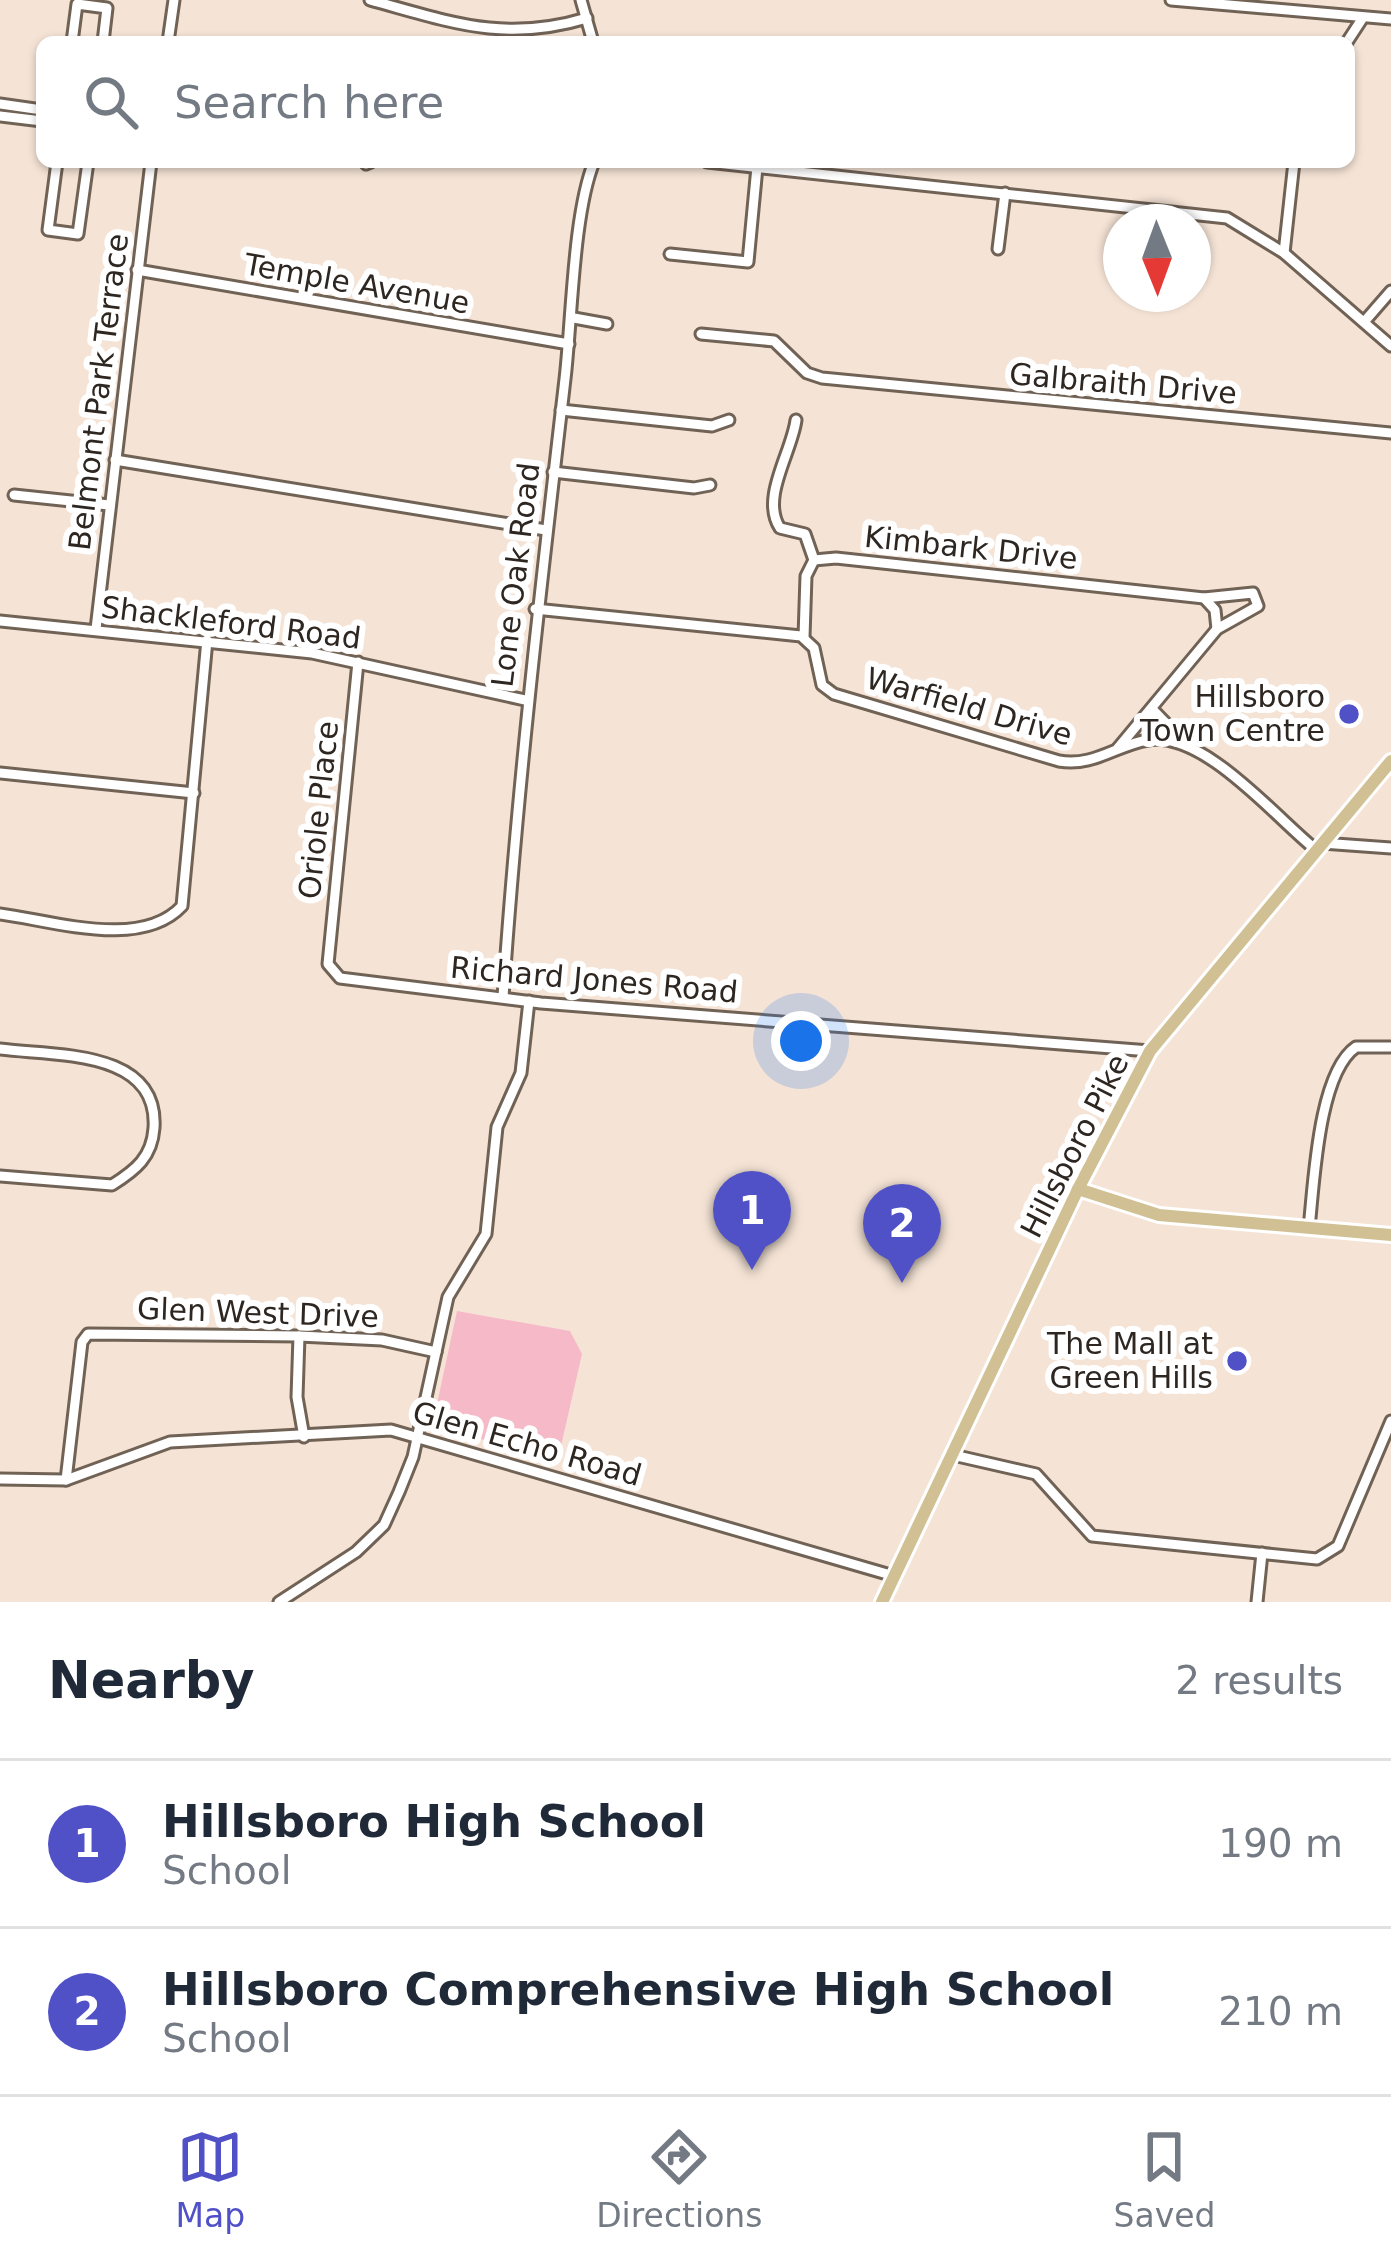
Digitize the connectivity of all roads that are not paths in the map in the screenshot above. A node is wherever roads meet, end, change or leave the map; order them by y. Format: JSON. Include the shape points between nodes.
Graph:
{"nodes":[{"id":1,"x":174,"y":0,"type":"edge"},
{"id":2,"x":370,"y":0,"type":"edge"},
{"id":3,"x":580,"y":0,"type":"edge"},
{"id":4,"x":1171,"y":0,"type":"edge"},
{"id":5,"x":587,"y":18,"type":"junction"},
{"id":6,"x":1362,"y":19,"type":"junction"},
{"id":7,"x":1391,"y":19,"type":"edge"},
{"id":8,"x":461,"y":25,"type":"junction"},
{"id":9,"x":73,"y":36,"type":"edge"},
{"id":10,"x":104,"y":36,"type":"edge"},
{"id":11,"x":169,"y":36,"type":"edge"},
{"id":12,"x":458,"y":36,"type":"edge"},
{"id":13,"x":592,"y":36,"type":"edge"},
{"id":14,"x":1351,"y":36,"type":"edge"},
{"id":15,"x":0,"y":104,"type":"edge"},
{"id":16,"x":36,"y":109,"type":"edge"},
{"id":17,"x":0,"y":116,"type":"edge"},
{"id":18,"x":36,"y":120,"type":"edge"},
{"id":19,"x":56,"y":168,"type":"edge"},
{"id":20,"x":87,"y":168,"type":"edge"},
{"id":21,"x":150,"y":168,"type":"edge"},
{"id":22,"x":592,"y":168,"type":"edge"},
{"id":23,"x":757,"y":168,"type":"edge"},
{"id":24,"x":766,"y":168,"type":"edge"},
{"id":25,"x":1293,"y":168,"type":"edge"},
{"id":26,"x":1005,"y":194,"type":"junction"},
{"id":27,"x":998,"y":249,"type":"dead end"},
{"id":28,"x":1284,"y":253,"type":"junction"},
{"id":29,"x":670,"y":254,"type":"dead end"},
{"id":30,"x":137,"y":270,"type":"junction"},
{"id":31,"x":1391,"y":291,"type":"edge"},
{"id":32,"x":574,"y":318,"type":"junction"},
{"id":33,"x":1364,"y":322,"type":"junction"},
{"id":34,"x":607,"y":324,"type":"dead end"},
{"id":35,"x":701,"y":334,"type":"dead end"},
{"id":36,"x":569,"y":344,"type":"junction"},
{"id":37,"x":1391,"y":346,"type":"edge"},
{"id":38,"x":562,"y":410,"type":"junction"},
{"id":39,"x":729,"y":420,"type":"dead end"},
{"id":40,"x":796,"y":420,"type":"dead end"},
{"id":41,"x":1391,"y":433,"type":"edge"},
{"id":42,"x":115,"y":460,"type":"junction"},
{"id":43,"x":553,"y":472,"type":"junction"},
{"id":44,"x":710,"y":485,"type":"dead end"},
{"id":45,"x":14,"y":495,"type":"dead end"},
{"id":46,"x":109,"y":506,"type":"junction"},
{"id":47,"x":546,"y":530,"type":"junction"},
{"id":48,"x":814,"y":560,"type":"junction"},
{"id":49,"x":1204,"y":598,"type":"junction"},
{"id":50,"x":536,"y":609,"type":"junction"},
{"id":51,"x":0,"y":621,"type":"edge"},
{"id":52,"x":1217,"y":628,"type":"junction"},
{"id":53,"x":96,"y":629,"type":"junction"},
{"id":54,"x":804,"y":638,"type":"junction"},
{"id":55,"x":207,"y":640,"type":"junction"},
{"id":56,"x":358,"y":662,"type":"junction"},
{"id":57,"x":525,"y":700,"type":"junction"},
{"id":58,"x":1152,"y":709,"type":"junction"},
{"id":59,"x":1186,"y":744,"type":"junction"},
{"id":60,"x":1116,"y":750,"type":"junction"},
{"id":61,"x":1391,"y":761,"type":"edge"},
{"id":62,"x":0,"y":773,"type":"edge"},
{"id":63,"x":194,"y":793,"type":"junction"},
{"id":64,"x":1318,"y":846,"type":"junction"},
{"id":65,"x":1391,"y":848,"type":"edge"},
{"id":66,"x":0,"y":914,"type":"edge"},
{"id":67,"x":328,"y":964,"type":"joint"},
{"id":68,"x":503,"y":997,"type":"junction"},
{"id":69,"x":529,"y":1001,"type":"junction"},
{"id":70,"x":1391,"y":1047,"type":"edge"},
{"id":71,"x":0,"y":1048,"type":"edge"},
{"id":72,"x":1150,"y":1051,"type":"junction"},
{"id":73,"x":0,"y":1175,"type":"edge"},
{"id":74,"x":1078,"y":1189,"type":"junction"},
{"id":75,"x":1309,"y":1228,"type":"junction"},
{"id":76,"x":1391,"y":1235,"type":"edge"},
{"id":77,"x":299,"y":1336,"type":"junction"},
{"id":78,"x":436,"y":1352,"type":"junction"},
{"id":79,"x":1391,"y":1421,"type":"edge"},
{"id":80,"x":418,"y":1434,"type":"junction"},
{"id":81,"x":304,"y":1437,"type":"junction"},
{"id":82,"x":953,"y":1455,"type":"junction"},
{"id":83,"x":0,"y":1479,"type":"edge"},
{"id":84,"x":67,"y":1480,"type":"junction"},
{"id":85,"x":1262,"y":1553,"type":"junction"},
{"id":86,"x":894,"y":1576,"type":"junction"},
{"id":87,"x":279,"y":1602,"type":"edge"},
{"id":88,"x":882,"y":1602,"type":"edge"},
{"id":89,"x":1257,"y":1602,"type":"edge"}],
"edges":[{"from":1,"to":11,"type":"street"},
{"from":2,"to":8,"type":"street"},
{"from":3,"to":5,"type":"street"},
{"from":4,"to":6,"type":"street"},
{"from":5,"to":8,"type":"street","via":[[512,33]]},
{"from":5,"to":13,"type":"street"},
{"from":6,"to":7,"type":"street"},
{"from":6,"to":14,"type":"street"},
{"from":8,"to":12,"type":"street"},
{"from":9,"to":10,"type":"street","via":[[76,4],[106,8]]},
{"from":15,"to":16,"type":"street"},
{"from":17,"to":18,"type":"street"},
{"from":19,"to":20,"type":"street","via":[[48,230],[78,234]]},
{"from":21,"to":30,"type":"street","name":"Belmont Park Terrace"},
{"from":22,"to":32,"type":"street","name":"Lone Oak Road"},
{"from":23,"to":29,"type":"street","via":[[748,262]]},
{"from":24,"to":26,"type":"street"},
{"from":25,"to":28,"type":"street"},
{"from":26,"to":27,"type":"street"},
{"from":26,"to":28,"type":"street","via":[[1227,218]]},
{"from":28,"to":33,"type":"street"},
{"from":30,"to":36,"type":"street","name":"Temple Avenue"},
{"from":30,"to":42,"type":"street","name":"Belmont Park Terrace"},
{"from":31,"to":33,"type":"street"},
{"from":32,"to":34,"type":"street"},
{"from":32,"to":36,"type":"street","name":"Lone Oak Road"},
{"from":33,"to":37,"type":"street"},
{"from":35,"to":41,"type":"street","name":"Galbraith Drive","via":[[774,341],[807,373],[850,381]]},
{"from":36,"to":38,"type":"street","name":"Lone Oak Road"},
{"from":38,"to":39,"type":"street","via":[[712,426]]},
{"from":38,"to":43,"type":"street","name":"Lone Oak Road"},
{"from":40,"to":48,"type":"street","via":[[778,470],[773,518],[805,534]]},
{"from":42,"to":46,"type":"street","name":"Belmont Park Terrace"},
{"from":42,"to":47,"type":"street"},
{"from":43,"to":44,"type":"street"},
{"from":43,"to":47,"type":"street","name":"Lone Oak Road"},
{"from":45,"to":46,"type":"street"},
{"from":46,"to":53,"type":"street","name":"Belmont Park Terrace"},
{"from":47,"to":50,"type":"street","name":"Lone Oak Road"},
{"from":48,"to":49,"type":"street","name":"Kimbark Drive"},
{"from":48,"to":54,"type":"street"},
{"from":49,"to":52,"type":"street"},
{"from":49,"to":52,"type":"street","name":"Kimbark Drive","via":[[1250,591],[1258,599],[1255,609]]},
{"from":50,"to":54,"type":"street"},
{"from":50,"to":57,"type":"street","name":"Lone Oak Road"},
{"from":51,"to":53,"type":"street","name":"Shackleford Road"},
{"from":52,"to":58,"type":"street","name":"Kimbark Drive"},
{"from":53,"to":55,"type":"street","name":"Shackleford Road"},
{"from":54,"to":60,"type":"street","name":"Warfield Drive","via":[[822,685],[838,695],[1059,761],[1088,762]]},
{"from":55,"to":56,"type":"street","name":"Shackleford Road"},
{"from":55,"to":63,"type":"street"},
{"from":56,"to":57,"type":"street","name":"Shackleford Road"},
{"from":56,"to":67,"type":"street","name":"Oriole Place"},
{"from":57,"to":68,"type":"street","name":"Lone Oak Road"},
{"from":58,"to":59,"type":"street"},
{"from":58,"to":60,"type":"street","name":"Kimbark Drive"},
{"from":59,"to":60,"type":"street","name":"Warfield Drive","via":[[1148,740]]},
{"from":59,"to":64,"type":"street"},
{"from":61,"to":64,"type":"main road","name":"Hillsboro Pike"},
{"from":62,"to":63,"type":"street"},
{"from":63,"to":66,"type":"street","via":[[182,906],[168,921],[130,930]]},
{"from":64,"to":65,"type":"street"},
{"from":64,"to":72,"type":"main road","name":"Hillsboro Pike"},
{"from":67,"to":68,"type":"street","name":"Richard Jones Road","via":[[340,978]]},
{"from":68,"to":69,"type":"street","name":"Richard Jones Road"},
{"from":69,"to":72,"type":"street","name":"Richard Jones Road"},
{"from":69,"to":78,"type":"street","via":[[521,1073],[497,1127],[486,1234],[448,1297]]},
{"from":70,"to":75,"type":"street","via":[[1356,1047],[1342,1060],[1320,1132]]},
{"from":71,"to":73,"type":"street","via":[[127,1070],[147,1092],[153,1135],[144,1161],[112,1185]]},
{"from":72,"to":74,"type":"main road","name":"Hillsboro Pike"},
{"from":74,"to":75,"type":"main road","via":[[1159,1215]]},
{"from":74,"to":82,"type":"main road","name":"Hillsboro Pike"},
{"from":75,"to":76,"type":"main road"},
{"from":77,"to":78,"type":"street","name":"Glen West Drive"},
{"from":77,"to":81,"type":"street"},
{"from":77,"to":84,"type":"street","name":"Glen West Drive","via":[[99,1331],[82,1342]]},
{"from":78,"to":80,"type":"street"},
{"from":79,"to":85,"type":"street","via":[[1329,1556]]},
{"from":80,"to":81,"type":"street","name":"Glen Echo Road"},
{"from":80,"to":86,"type":"street","name":"Glen Echo Road"},
{"from":80,"to":87,"type":"street","via":[[383,1525]]},
{"from":81,"to":84,"type":"street","name":"Glen Echo Road","via":[[170,1442]]},
{"from":82,"to":85,"type":"street","via":[[1036,1474],[1092,1536]]},
{"from":82,"to":86,"type":"main road","name":"Hillsboro Pike"},
{"from":83,"to":84,"type":"street","name":"Glen Echo Road"},
{"from":85,"to":89,"type":"street"},
{"from":86,"to":88,"type":"main road","name":"Hillsboro Pike"}]}
